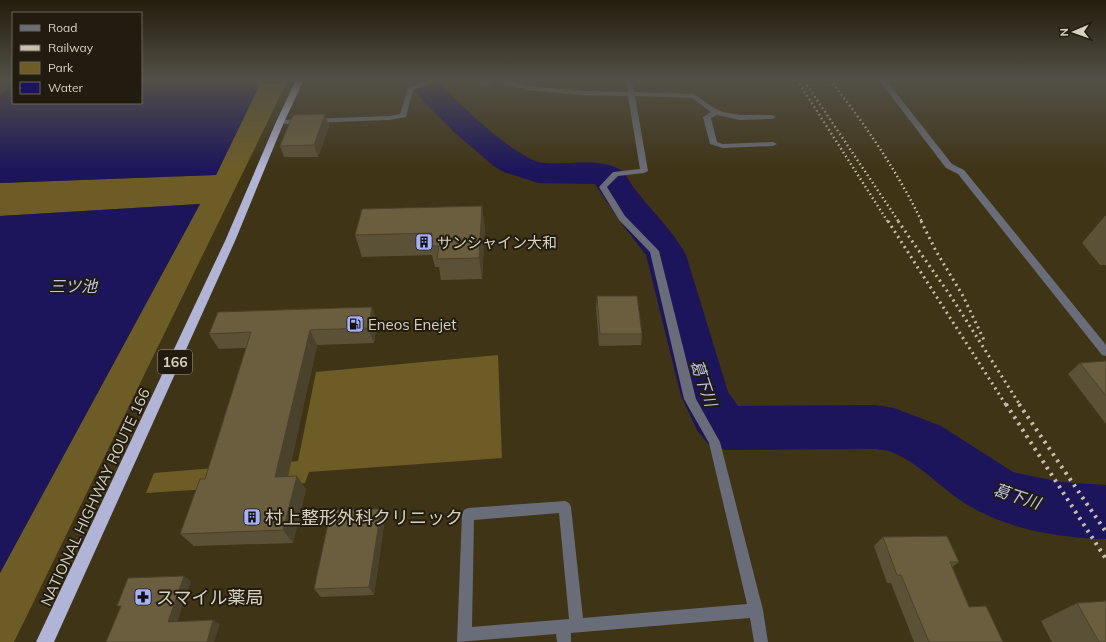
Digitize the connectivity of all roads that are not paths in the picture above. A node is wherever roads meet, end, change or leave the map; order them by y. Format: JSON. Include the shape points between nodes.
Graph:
{"nodes":[{"id":1,"x":286,"y":110,"type":"edge"},
{"id":2,"x":404,"y":110,"type":"edge"},
{"id":3,"x":634,"y":110,"type":"edge"},
{"id":4,"x":711,"y":110,"type":"edge"},
{"id":5,"x":905,"y":110,"type":"edge"},
{"id":6,"x":715,"y":112,"type":"junction"},
{"id":7,"x":772,"y":117,"type":"dead end"},
{"id":8,"x":280,"y":122,"type":"junction"},
{"id":9,"x":773,"y":144,"type":"dead end"},
{"id":10,"x":1106,"y":352,"type":"edge"},
{"id":11,"x":756,"y":610,"type":"junction"},
{"id":12,"x":570,"y":626,"type":"junction"},
{"id":13,"x":464,"y":638,"type":"edge"},
{"id":14,"x":46,"y":642,"type":"edge"},
{"id":15,"x":564,"y":642,"type":"edge"},
{"id":16,"x":761,"y":642,"type":"edge"}],
"edges":[{"from":1,"to":8,"type":"highway","name":"NATIONAL HIGHWAY ROUTE 166","number":"166"},
{"from":2,"to":8,"type":"street","via":[[402,115],[389,118]]},
{"from":3,"to":11,"type":"street","via":[[644,171],[616,174],[603,187],[622,218],[654,252],[690,399],[714,442]]},
{"from":4,"to":6,"type":"street"},
{"from":5,"to":10,"type":"street","via":[[949,166],[961,172]]},
{"from":6,"to":7,"type":"street","via":[[730,116]]},
{"from":6,"to":9,"type":"street","via":[[707,117],[714,144]]},
{"from":8,"to":14,"type":"highway","name":"NATIONAL HIGHWAY ROUTE 166","number":"166","via":[[230,241]]},
{"from":11,"to":12,"type":"street"},
{"from":11,"to":16,"type":"street"},
{"from":12,"to":13,"type":"street"},
{"from":12,"to":13,"type":"street","via":[[565,507],[468,514]]},
{"from":12,"to":15,"type":"street"}]}
